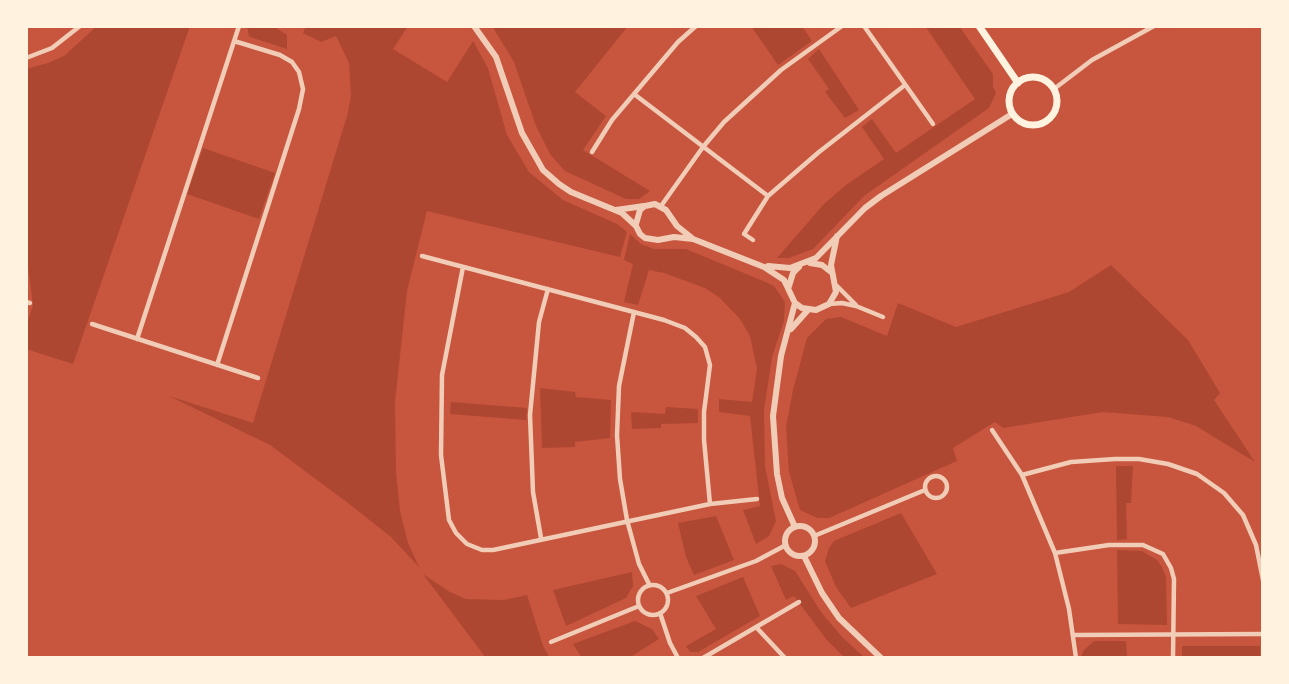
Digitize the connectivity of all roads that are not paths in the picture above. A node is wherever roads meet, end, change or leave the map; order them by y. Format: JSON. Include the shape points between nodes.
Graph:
{"nodes":[{"id":1,"x":80,"y":26,"type":"edge"},
{"id":2,"x":239,"y":26,"type":"edge"},
{"id":3,"x":474,"y":26,"type":"edge"},
{"id":4,"x":696,"y":26,"type":"edge"},
{"id":5,"x":842,"y":26,"type":"edge"},
{"id":6,"x":864,"y":26,"type":"edge"},
{"id":7,"x":979,"y":26,"type":"edge"},
{"id":8,"x":1154,"y":26,"type":"edge"},
{"id":9,"x":234,"y":41,"type":"junction"},
{"id":10,"x":26,"y":58,"type":"edge"},
{"id":11,"x":1018,"y":82,"type":"junction"},
{"id":12,"x":905,"y":85,"type":"junction"},
{"id":13,"x":1054,"y":89,"type":"junction"},
{"id":14,"x":634,"y":94,"type":"junction"},
{"id":15,"x":1012,"y":114,"type":"junction"},
{"id":16,"x":933,"y":124,"type":"dead end"},
{"id":17,"x":703,"y":147,"type":"junction"},
{"id":18,"x":592,"y":152,"type":"dead end"},
{"id":19,"x":768,"y":196,"type":"junction"},
{"id":20,"x":645,"y":206,"type":"junction"},
{"id":21,"x":661,"y":206,"type":"junction"},
{"id":22,"x":615,"y":210,"type":"junction"},
{"id":23,"x":671,"y":217,"type":"junction"},
{"id":24,"x":636,"y":226,"type":"junction"},
{"id":25,"x":837,"y":236,"type":"junction"},
{"id":26,"x":693,"y":239,"type":"junction"},
{"id":27,"x":658,"y":240,"type":"junction"},
{"id":28,"x":753,"y":240,"type":"dead end"},
{"id":29,"x":422,"y":256,"type":"dead end"},
{"id":30,"x":805,"y":264,"type":"junction"},
{"id":31,"x":759,"y":265,"type":"junction"},
{"id":32,"x":463,"y":267,"type":"junction"},
{"id":33,"x":833,"y":273,"type":"junction"},
{"id":34,"x":789,"y":286,"type":"junction"},
{"id":35,"x":837,"y":286,"type":"junction"},
{"id":36,"x":548,"y":289,"type":"junction"},
{"id":37,"x":795,"y":303,"type":"junction"},
{"id":38,"x":829,"y":304,"type":"junction"},
{"id":39,"x":856,"y":306,"type":"junction"},
{"id":40,"x":808,"y":310,"type":"junction"},
{"id":41,"x":634,"y":312,"type":"junction"},
{"id":42,"x":883,"y":317,"type":"dead end"},
{"id":43,"x":92,"y":324,"type":"dead end"},
{"id":44,"x":790,"y":331,"type":"junction"},
{"id":45,"x":137,"y":339,"type":"junction"},
{"id":46,"x":217,"y":365,"type":"junction"},
{"id":47,"x":258,"y":378,"type":"dead end"},
{"id":48,"x":992,"y":430,"type":"dead end"},
{"id":49,"x":1022,"y":475,"type":"junction"},
{"id":50,"x":925,"y":491,"type":"junction"},
{"id":51,"x":757,"y":499,"type":"dead end"},
{"id":52,"x":710,"y":504,"type":"junction"},
{"id":53,"x":627,"y":520,"type":"junction"},
{"id":54,"x":795,"y":527,"type":"junction"},
{"id":55,"x":814,"y":536,"type":"junction"},
{"id":56,"x":541,"y":538,"type":"junction"},
{"id":57,"x":786,"y":545,"type":"junction"},
{"id":58,"x":1055,"y":553,"type":"junction"},
{"id":59,"x":804,"y":556,"type":"junction"},
{"id":60,"x":1263,"y":580,"type":"edge"},
{"id":61,"x":649,"y":584,"type":"junction"},
{"id":62,"x":667,"y":593,"type":"junction"},
{"id":63,"x":799,"y":602,"type":"dead end"},
{"id":64,"x":639,"y":606,"type":"junction"},
{"id":65,"x":660,"y":614,"type":"junction"},
{"id":66,"x":756,"y":627,"type":"junction"},
{"id":67,"x":1173,"y":634,"type":"junction"},
{"id":68,"x":1263,"y":634,"type":"edge"},
{"id":69,"x":1073,"y":635,"type":"junction"},
{"id":70,"x":551,"y":642,"type":"dead end"},
{"id":71,"x":678,"y":658,"type":"edge"},
{"id":72,"x":703,"y":658,"type":"edge"},
{"id":73,"x":785,"y":658,"type":"edge"},
{"id":74,"x":881,"y":658,"type":"edge"},
{"id":75,"x":1076,"y":658,"type":"edge"},
{"id":76,"x":1173,"y":658,"type":"edge"}],
"edges":[{"from":1,"to":10,"type":"street","via":[[52,48]]},
{"from":2,"to":9,"type":"street"},
{"from":3,"to":22,"type":"street","via":[[496,57],[522,133],[543,170],[571,192]]},
{"from":4,"to":14,"type":"street"},
{"from":5,"to":17,"type":"street","via":[[763,85]]},
{"from":6,"to":12,"type":"street"},
{"from":7,"to":11,"type":"main road"},
{"from":8,"to":13,"type":"street","via":[[1092,60]]},
{"from":9,"to":45,"type":"street"},
{"from":9,"to":46,"type":"street","via":[[286,58],[299,72],[303,89]]},
{"from":11,"to":13,"type":"main road","via":[[1033,77]]},
{"from":11,"to":15,"type":"main road","via":[[1010,94]]},
{"from":12,"to":16,"type":"street"},
{"from":12,"to":19,"type":"street"},
{"from":13,"to":15,"type":"main road","via":[[1057,107],[1047,121],[1033,126]]},
{"from":14,"to":17,"type":"street"},
{"from":14,"to":18,"type":"street"},
{"from":15,"to":25,"type":"street","via":[[881,196]]},
{"from":17,"to":19,"type":"street"},
{"from":17,"to":21,"type":"street"},
{"from":19,"to":28,"type":"street","via":[[744,234]]},
{"from":20,"to":21,"type":"street"},
{"from":20,"to":22,"type":"street"},
{"from":20,"to":24,"type":"street","via":[[636,217]]},
{"from":21,"to":23,"type":"street"},
{"from":22,"to":24,"type":"street"},
{"from":23,"to":26,"type":"street"},
{"from":23,"to":27,"type":"street","via":[[668,233]]},
{"from":24,"to":27,"type":"street","via":[[645,238]]},
{"from":25,"to":30,"type":"street"},
{"from":25,"to":33,"type":"street"},
{"from":26,"to":27,"type":"street"},
{"from":26,"to":31,"type":"street"},
{"from":29,"to":32,"type":"street"},
{"from":30,"to":31,"type":"street"},
{"from":30,"to":33,"type":"street","via":[[822,265]]},
{"from":30,"to":34,"type":"street","via":[[793,273]]},
{"from":31,"to":34,"type":"street","via":[[779,274]]},
{"from":32,"to":36,"type":"street"},
{"from":32,"to":56,"type":"street","via":[[442,375],[441,454],[449,520],[467,544],[482,550]]},
{"from":33,"to":35,"type":"street"},
{"from":34,"to":37,"type":"street"},
{"from":35,"to":38,"type":"street"},
{"from":35,"to":39,"type":"street"},
{"from":36,"to":41,"type":"street"},
{"from":36,"to":56,"type":"street","via":[[539,322],[530,415],[533,492]]},
{"from":37,"to":40,"type":"street"},
{"from":37,"to":44,"type":"street"},
{"from":38,"to":39,"type":"street"},
{"from":38,"to":40,"type":"street"},
{"from":39,"to":42,"type":"street"},
{"from":40,"to":44,"type":"street"},
{"from":41,"to":52,"type":"street","via":[[685,328],[705,347],[710,365],[704,440]]},
{"from":41,"to":53,"type":"street","via":[[619,386],[617,435]]},
{"from":43,"to":45,"type":"street"},
{"from":44,"to":54,"type":"street","via":[[773,416],[777,474]]},
{"from":45,"to":46,"type":"street"},
{"from":46,"to":47,"type":"street"},
{"from":48,"to":49,"type":"street"},
{"from":49,"to":58,"type":"street"},
{"from":49,"to":60,"type":"street","via":[[1071,463],[1115,459],[1156,461],[1197,474],[1224,493],[1243,515],[1256,545]]},
{"from":50,"to":50,"type":"street","via":[[932,498],[941,497],[947,491],[946,482],[938,475],[929,477]]},
{"from":50,"to":55,"type":"street"},
{"from":51,"to":52,"type":"street"},
{"from":52,"to":53,"type":"street"},
{"from":53,"to":56,"type":"street"},
{"from":53,"to":61,"type":"street"},
{"from":54,"to":55,"type":"street","via":[[807,528]]},
{"from":54,"to":57,"type":"street","via":[[788,533]]},
{"from":55,"to":59,"type":"street","via":[[813,549]]},
{"from":57,"to":59,"type":"street","via":[[794,555]]},
{"from":57,"to":62,"type":"street","via":[[736,569]]},
{"from":58,"to":67,"type":"street","via":[[1109,545],[1143,545],[1157,550],[1168,560],[1174,579]]},
{"from":58,"to":69,"type":"street"},
{"from":59,"to":74,"type":"street","via":[[839,618]]},
{"from":61,"to":62,"type":"street"},
{"from":61,"to":64,"type":"street","via":[[639,593]]},
{"from":62,"to":65,"type":"street","via":[[668,603]]},
{"from":63,"to":66,"type":"street"},
{"from":64,"to":65,"type":"street","via":[[650,615]]},
{"from":64,"to":70,"type":"street"},
{"from":65,"to":71,"type":"street"},
{"from":66,"to":72,"type":"street"},
{"from":66,"to":73,"type":"street"},
{"from":67,"to":68,"type":"street"},
{"from":67,"to":69,"type":"street"},
{"from":67,"to":76,"type":"street"},
{"from":69,"to":75,"type":"street"}]}
